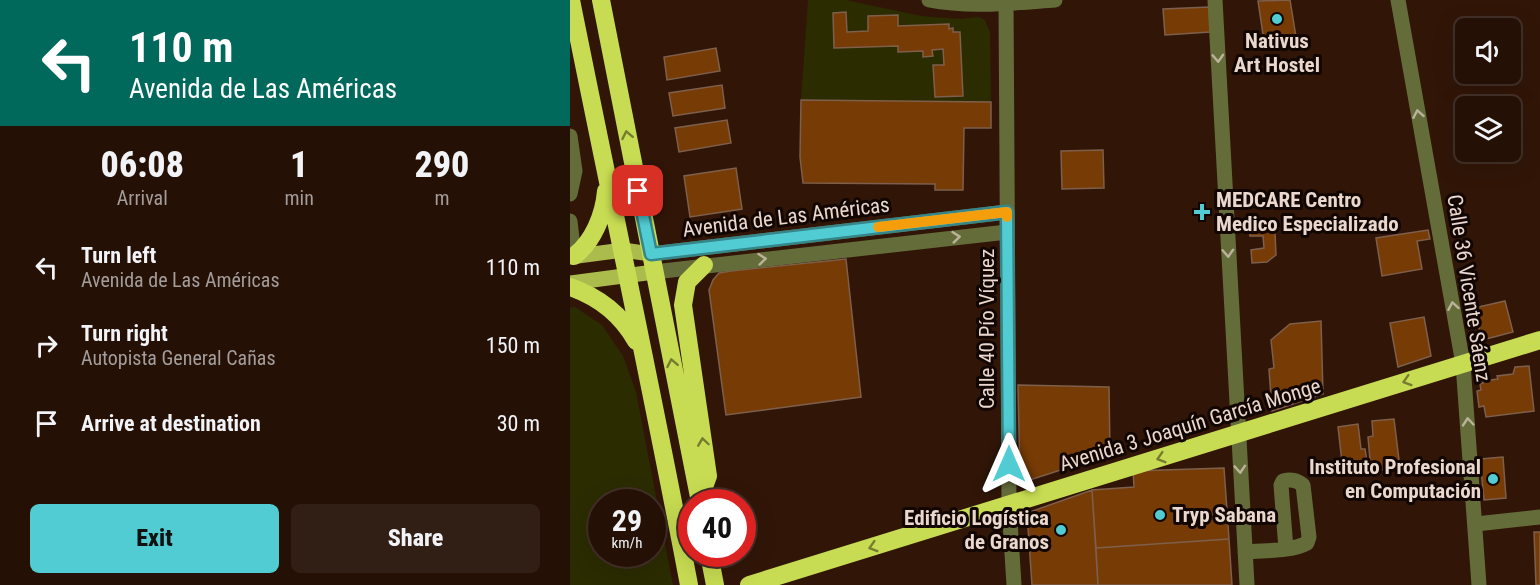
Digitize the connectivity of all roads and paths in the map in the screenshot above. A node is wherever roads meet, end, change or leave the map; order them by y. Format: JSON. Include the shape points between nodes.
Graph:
{"nodes":[{"id":1,"x":571,"y":0,"type":"edge"},
{"id":2,"x":601,"y":0,"type":"edge"},
{"id":3,"x":929,"y":0,"type":"edge"},
{"id":4,"x":1054,"y":0,"type":"edge"},
{"id":5,"x":1215,"y":0,"type":"edge"},
{"id":6,"x":1398,"y":0,"type":"edge"},
{"id":7,"x":1006,"y":2,"type":"edge"},
{"id":8,"x":570,"y":136,"type":"edge"},
{"id":9,"x":607,"y":180,"type":"junction"},
{"id":10,"x":570,"y":194,"type":"edge"},
{"id":11,"x":1007,"y":212,"type":"junction"},
{"id":12,"x":570,"y":222,"type":"edge"},
{"id":13,"x":1007,"y":232,"type":"junction"},
{"id":14,"x":623,"y":250,"type":"junction"},
{"id":15,"x":572,"y":257,"type":"edge"},
{"id":16,"x":652,"y":263,"type":"junction"},
{"id":17,"x":704,"y":266,"type":"junction"},
{"id":18,"x":628,"y":275,"type":"junction"},
{"id":19,"x":570,"y":285,"type":"edge"},
{"id":20,"x":1540,"y":340,"type":"edge"},
{"id":21,"x":641,"y":350,"type":"junction"},
{"id":22,"x":1463,"y":364,"type":"junction"},
{"id":23,"x":1238,"y":434,"type":"junction"},
{"id":24,"x":698,"y":489,"type":"edge"},
{"id":25,"x":704,"y":489,"type":"edge"},
{"id":26,"x":1009,"y":505,"type":"junction"},
{"id":27,"x":1540,"y":517,"type":"edge"},
{"id":28,"x":1476,"y":524,"type":"junction"},
{"id":29,"x":1286,"y":549,"type":"dead end"},
{"id":30,"x":1245,"y":552,"type":"junction"},
{"id":31,"x":712,"y":567,"type":"edge"},
{"id":32,"x":689,"y":585,"type":"edge"},
{"id":33,"x":715,"y":585,"type":"edge"},
{"id":34,"x":749,"y":585,"type":"edge"},
{"id":35,"x":1014,"y":585,"type":"edge"},
{"id":36,"x":1247,"y":585,"type":"edge"},
{"id":37,"x":1479,"y":585,"type":"edge"}],
"edges":[{"from":1,"to":9,"type":"highway"},
{"from":16,"to":2,"type":"highway","one_way":true},
{"from":3,"to":7,"type":"street"},
{"from":4,"to":7,"type":"street"},
{"from":5,"to":23,"type":"street","one_way":true},
{"from":22,"to":6,"type":"street","name":"Calle 36 Vicente Sáenz","one_way":true},
{"from":7,"to":11,"type":"street","name":"Calle 40 Pío Víquez"},
{"from":8,"to":10,"type":"street","via":[[575,171]]},
{"from":9,"to":14,"type":"highway"},
{"from":9,"to":15,"type":"highway","via":[[600,219],[585,248]]},
{"from":11,"to":13,"type":"street","name":"Calle 40 Pío Víquez"},
{"from":11,"to":16,"type":"street","name":"Avenida de Las Américas"},
{"from":12,"to":15,"type":"street"},
{"from":17,"to":13,"type":"street","name":"Avenida de Las Américas","one_way":true,"via":[[877,251]]},
{"from":13,"to":26,"type":"street","name":"Calle 40 Pío Víquez"},
{"from":14,"to":15,"type":"main road","name":"Avenida de Las Américas"},
{"from":14,"to":16,"type":"main road","name":"Avenida de Las Américas"},
{"from":14,"to":18,"type":"highway"},
{"from":16,"to":17,"type":"street","name":"Avenida de Las Américas"},
{"from":16,"to":18,"type":"main road","name":"Avenida de Las Américas"},
{"from":24,"to":16,"type":"highway","one_way":true},
{"from":25,"to":17,"type":"highway","one_way":true,"via":[[708,476],[683,305],[687,282]]},
{"from":18,"to":19,"type":"main road","name":"Avenida de Las Américas"},
{"from":18,"to":21,"type":"highway"},
{"from":19,"to":21,"type":"highway","via":[[599,299],[617,314]]},
{"from":20,"to":22,"type":"highway","name":"Avenida 3 Joaquín García Monge"},
{"from":21,"to":32,"type":"highway"},
{"from":22,"to":23,"type":"highway","name":"Avenida 3 Joaquín García Monge","one_way":true},
{"from":28,"to":22,"type":"street","name":"Calle 36 Vicente Sáenz","one_way":true},
{"from":23,"to":26,"type":"highway","name":"Avenida 3 Joaquín García Monge","one_way":true},
{"from":23,"to":30,"type":"street","one_way":true},
{"from":26,"to":34,"type":"highway","name":"Avenida 3 Joaquín García Monge","one_way":true},
{"from":26,"to":35,"type":"street","name":"Calle 40 Pío Víquez"},
{"from":27,"to":28,"type":"street"},
{"from":28,"to":37,"type":"street","name":"Calle 36 Vicente Sáenz"},
{"from":29,"to":30,"type":"street"},
{"from":30,"to":36,"type":"street"},
{"from":31,"to":33,"type":"highway"}]}
